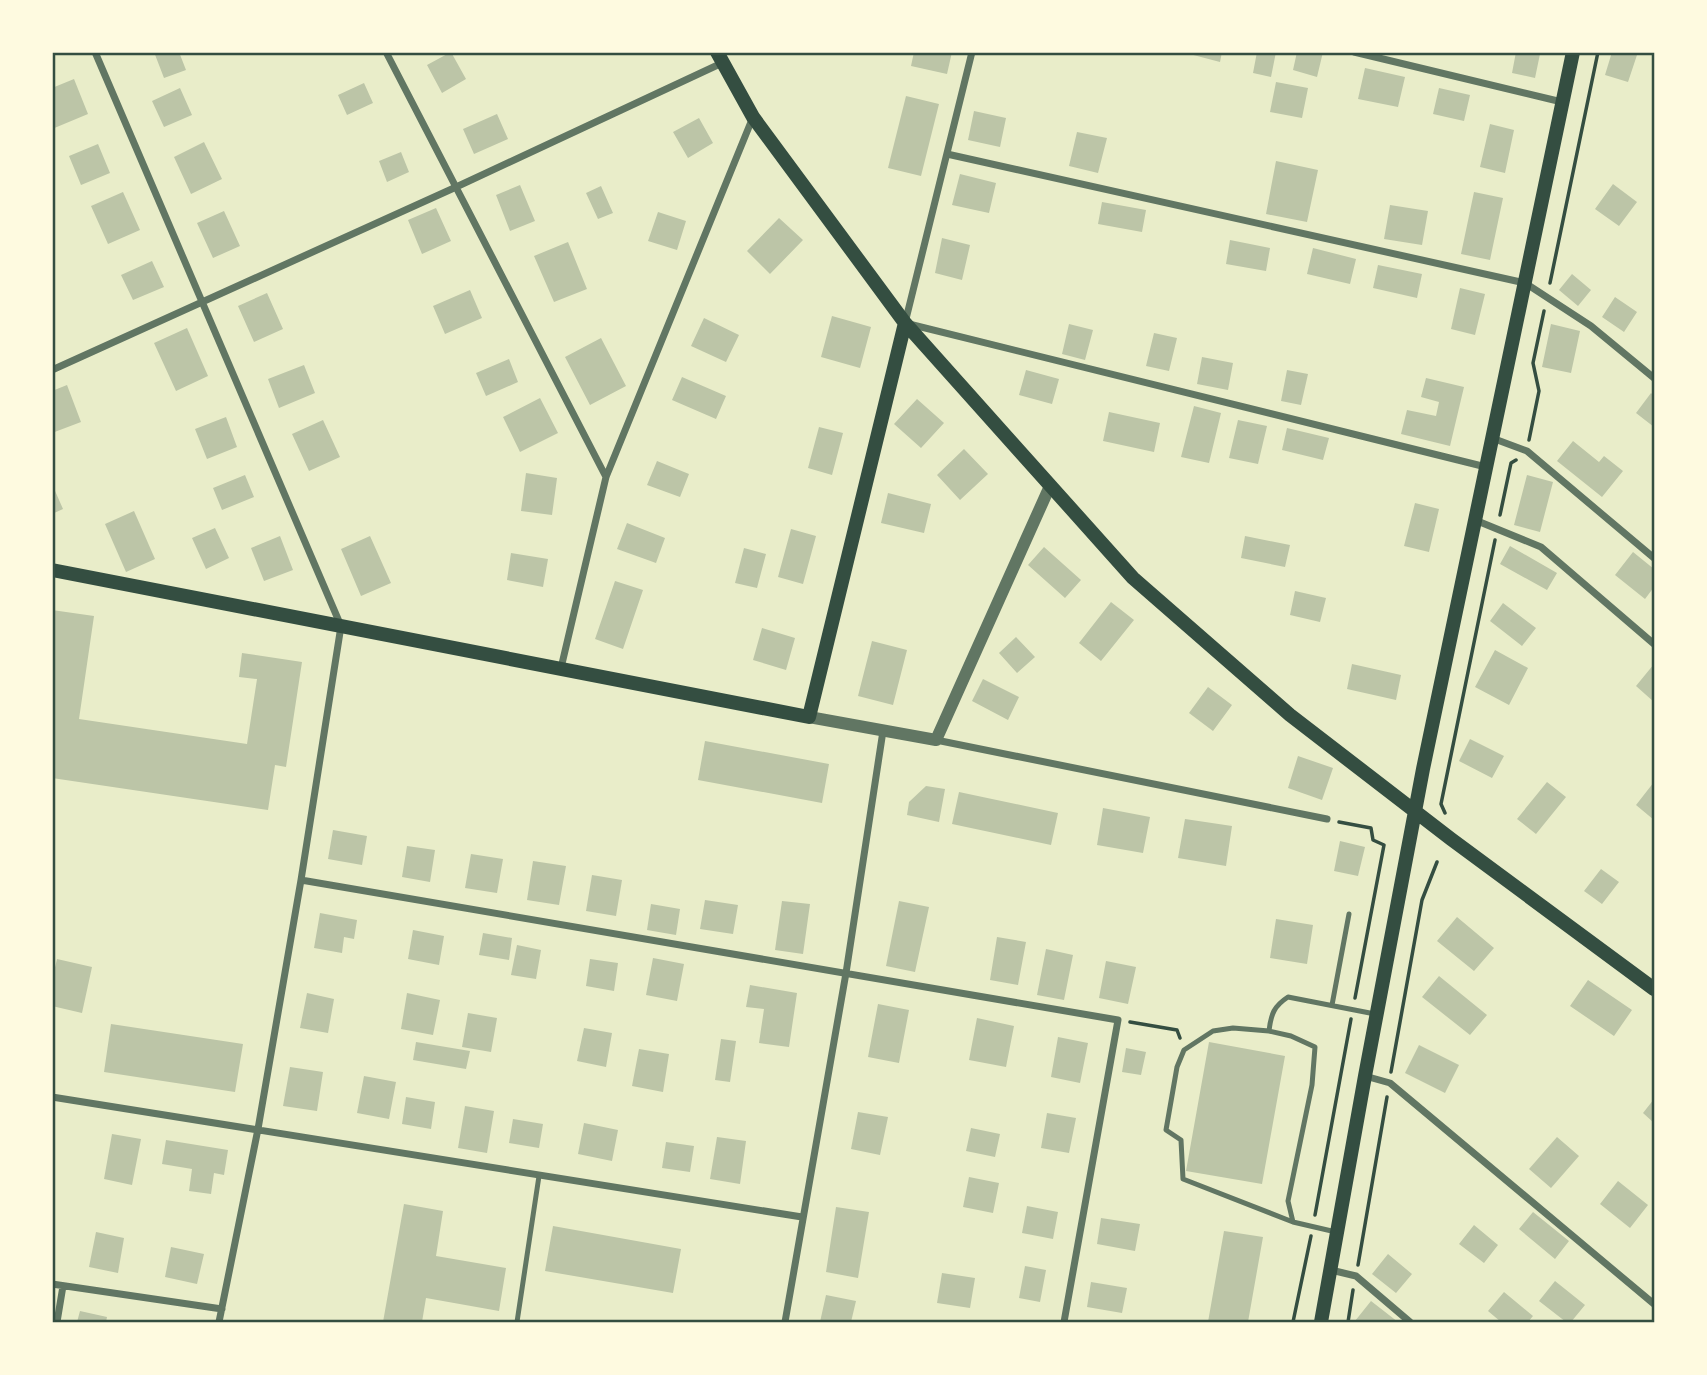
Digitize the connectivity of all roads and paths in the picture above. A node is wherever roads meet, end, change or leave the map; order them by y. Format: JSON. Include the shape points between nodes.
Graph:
{"nodes":[{"id":1,"x":95,"y":52,"type":"edge"},
{"id":2,"x":386,"y":52,"type":"edge"},
{"id":3,"x":972,"y":52,"type":"edge"},
{"id":4,"x":1354,"y":52,"type":"edge"},
{"id":5,"x":1573,"y":52,"type":"edge"},
{"id":6,"x":720,"y":58,"type":"edge"},
{"id":7,"x":1563,"y":102,"type":"junction"},
{"id":8,"x":754,"y":117,"type":"junction"},
{"id":9,"x":947,"y":154,"type":"junction"},
{"id":10,"x":454,"y":188,"type":"junction"},
{"id":11,"x":1525,"y":283,"type":"junction"},
{"id":12,"x":203,"y":302,"type":"junction"},
{"id":13,"x":905,"y":323,"type":"junction"},
{"id":14,"x":52,"y":370,"type":"edge"},
{"id":15,"x":1654,"y":377,"type":"edge"},
{"id":16,"x":1492,"y":438,"type":"junction"},
{"id":17,"x":1486,"y":467,"type":"junction"},
{"id":18,"x":606,"y":477,"type":"junction"},
{"id":19,"x":1050,"y":486,"type":"junction"},
{"id":20,"x":1475,"y":520,"type":"junction"},
{"id":21,"x":1654,"y":558,"type":"edge"},
{"id":22,"x":52,"y":570,"type":"edge"},
{"id":23,"x":341,"y":626,"type":"junction"},
{"id":24,"x":1654,"y":644,"type":"edge"},
{"id":25,"x":561,"y":669,"type":"junction"},
{"id":26,"x":809,"y":717,"type":"junction"},
{"id":27,"x":883,"y":731,"type":"junction"},
{"id":28,"x":936,"y":740,"type":"junction"},
{"id":29,"x":1415,"y":810,"type":"junction"},
{"id":30,"x":1327,"y":819,"type":"joint"},
{"id":31,"x":301,"y":880,"type":"junction"},
{"id":32,"x":1349,"y":914,"type":"dead end"},
{"id":33,"x":846,"y":973,"type":"junction"},
{"id":34,"x":1654,"y":989,"type":"edge"},
{"id":35,"x":1332,"y":1005,"type":"junction"},
{"id":36,"x":1353,"y":1009,"type":"junction"},
{"id":37,"x":1377,"y":1014,"type":"junction"},
{"id":38,"x":1118,"y":1020,"type":"junction"},
{"id":39,"x":1269,"y":1031,"type":"junction"},
{"id":40,"x":1184,"y":1050,"type":"junction"},
{"id":41,"x":1365,"y":1076,"type":"junction"},
{"id":42,"x":52,"y":1097,"type":"edge"},
{"id":43,"x":258,"y":1129,"type":"junction"},
{"id":44,"x":539,"y":1176,"type":"junction"},
{"id":45,"x":802,"y":1217,"type":"junction"},
{"id":46,"x":1293,"y":1223,"type":"junction"},
{"id":47,"x":1313,"y":1227,"type":"junction"},
{"id":48,"x":1338,"y":1232,"type":"junction"},
{"id":49,"x":1331,"y":1270,"type":"junction"},
{"id":50,"x":52,"y":1284,"type":"edge"},
{"id":51,"x":63,"y":1286,"type":"junction"},
{"id":52,"x":1654,"y":1304,"type":"edge"},
{"id":53,"x":222,"y":1309,"type":"junction"},
{"id":54,"x":57,"y":1322,"type":"edge"},
{"id":55,"x":219,"y":1322,"type":"edge"},
{"id":56,"x":517,"y":1322,"type":"edge"},
{"id":57,"x":785,"y":1322,"type":"edge"},
{"id":58,"x":1064,"y":1322,"type":"edge"},
{"id":59,"x":1293,"y":1322,"type":"edge"},
{"id":60,"x":1321,"y":1322,"type":"edge"},
{"id":61,"x":1410,"y":1322,"type":"edge"}],
"edges":[{"from":1,"to":12,"type":"street"},
{"from":2,"to":10,"type":"street"},
{"from":3,"to":9,"type":"street"},
{"from":4,"to":7,"type":"street"},
{"from":5,"to":7,"type":"main road"},
{"from":6,"to":8,"type":"main road"},
{"from":6,"to":10,"type":"street"},
{"from":7,"to":11,"type":"main road"},
{"from":8,"to":13,"type":"main road"},
{"from":8,"to":18,"type":"street"},
{"from":9,"to":11,"type":"street"},
{"from":9,"to":13,"type":"street"},
{"from":10,"to":12,"type":"street"},
{"from":10,"to":18,"type":"street"},
{"from":11,"to":15,"type":"street","via":[[1591,326]]},
{"from":11,"to":16,"type":"main road"},
{"from":12,"to":14,"type":"street"},
{"from":12,"to":23,"type":"street"},
{"from":13,"to":17,"type":"street"},
{"from":13,"to":19,"type":"main road"},
{"from":13,"to":26,"type":"main road"},
{"from":16,"to":17,"type":"main road"},
{"from":16,"to":21,"type":"street","via":[[1527,451]]},
{"from":17,"to":20,"type":"main road"},
{"from":18,"to":25,"type":"street"},
{"from":19,"to":28,"type":"street"},
{"from":19,"to":29,"type":"main road","via":[[1133,578],[1290,715]]},
{"from":20,"to":24,"type":"street","via":[[1541,547]]},
{"from":20,"to":29,"type":"main road"},
{"from":22,"to":23,"type":"main road"},
{"from":23,"to":25,"type":"main road"},
{"from":23,"to":31,"type":"street"},
{"from":25,"to":26,"type":"main road"},
{"from":26,"to":27,"type":"street"},
{"from":27,"to":28,"type":"street"},
{"from":27,"to":33,"type":"street"},
{"from":28,"to":30,"type":"street"},
{"from":29,"to":34,"type":"main road"},
{"from":29,"to":37,"type":"main road"},
{"from":30,"to":36,"type":"path","via":[[1371,828],[1373,840],[1384,845]]},
{"from":31,"to":33,"type":"street"},
{"from":31,"to":43,"type":"street"},
{"from":32,"to":35,"type":"lane"},
{"from":33,"to":38,"type":"street"},
{"from":33,"to":45,"type":"street"},
{"from":35,"to":36,"type":"lane"},
{"from":35,"to":39,"type":"lane","via":[[1288,997],[1277,1004]]},
{"from":36,"to":37,"type":"lane"},
{"from":36,"to":47,"type":"path"},
{"from":37,"to":41,"type":"main road"},
{"from":38,"to":40,"type":"path","via":[[1177,1030]]},
{"from":38,"to":58,"type":"street"},
{"from":39,"to":40,"type":"lane","via":[[1213,1031]]},
{"from":39,"to":46,"type":"lane","via":[[1315,1047],[1312,1085],[1287,1201]]},
{"from":40,"to":46,"type":"lane","via":[[1167,1130],[1181,1140],[1183,1179]]},
{"from":41,"to":48,"type":"main road"},
{"from":41,"to":52,"type":"street","via":[[1390,1083]]},
{"from":42,"to":43,"type":"street"},
{"from":43,"to":44,"type":"street"},
{"from":43,"to":53,"type":"street"},
{"from":44,"to":45,"type":"street"},
{"from":44,"to":56,"type":"lane"},
{"from":45,"to":57,"type":"street"},
{"from":46,"to":47,"type":"lane"},
{"from":47,"to":48,"type":"lane"},
{"from":47,"to":59,"type":"path"},
{"from":48,"to":49,"type":"main road"},
{"from":49,"to":60,"type":"main road"},
{"from":49,"to":61,"type":"street","via":[[1356,1276]]},
{"from":50,"to":51,"type":"street"},
{"from":51,"to":53,"type":"street"},
{"from":51,"to":54,"type":"street"},
{"from":53,"to":55,"type":"street"}]}
